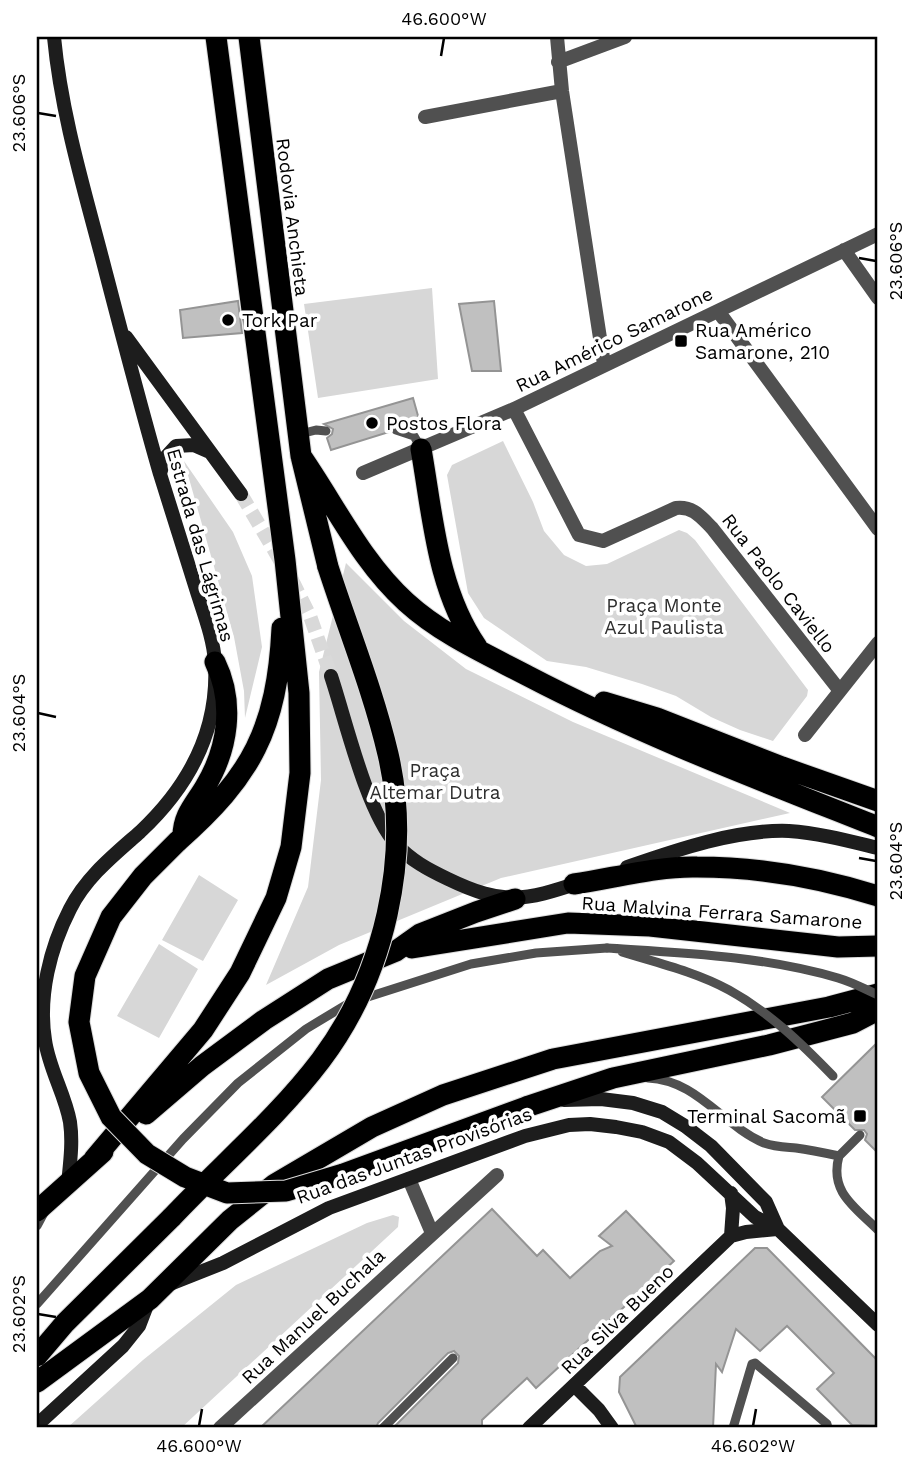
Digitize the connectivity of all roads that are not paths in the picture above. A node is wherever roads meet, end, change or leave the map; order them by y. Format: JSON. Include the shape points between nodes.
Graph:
{"nodes":[{"id":1,"x":54,"y":37,"type":"edge"},
{"id":2,"x":216,"y":37,"type":"edge"},
{"id":3,"x":249,"y":37,"type":"edge"},
{"id":4,"x":557,"y":37,"type":"edge"},
{"id":5,"x":625,"y":37,"type":"edge"},
{"id":6,"x":558,"y":62,"type":"junction"},
{"id":7,"x":562,"y":91,"type":"junction"},
{"id":8,"x":425,"y":117,"type":"dead end"},
{"id":9,"x":878,"y":234,"type":"edge"},
{"id":10,"x":844,"y":250,"type":"junction"},
{"id":11,"x":878,"y":298,"type":"edge"},
{"id":12,"x":718,"y":311,"type":"junction"},
{"id":13,"x":121,"y":330,"type":"junction"},
{"id":14,"x":604,"y":364,"type":"junction"},
{"id":15,"x":514,"y":408,"type":"junction"},
{"id":16,"x":396,"y":430,"type":"dead end"},
{"id":17,"x":326,"y":431,"type":"dead end"},
{"id":18,"x":298,"y":435,"type":"junction"},
{"id":19,"x":421,"y":449,"type":"junction"},
{"id":20,"x":211,"y":453,"type":"junction"},
{"id":21,"x":301,"y":456,"type":"junction"},
{"id":22,"x":363,"y":473,"type":"dead end"},
{"id":23,"x":160,"y":474,"type":"junction"},
{"id":24,"x":241,"y":494,"type":"tunnel mouth"},
{"id":25,"x":878,"y":529,"type":"edge"},
{"id":26,"x":285,"y":560,"type":"junction"},
{"id":27,"x":878,"y":643,"type":"edge"},
{"id":28,"x":480,"y":652,"type":"junction"},
{"id":29,"x":215,"y":662,"type":"junction"},
{"id":30,"x":331,"y":676,"type":"tunnel mouth"},
{"id":31,"x":840,"y":691,"type":"junction"},
{"id":32,"x":560,"y":692,"type":"junction"},
{"id":33,"x":805,"y":734,"type":"dead end"},
{"id":34,"x":878,"y":801,"type":"edge"},
{"id":35,"x":878,"y":827,"type":"edge"},
{"id":36,"x":180,"y":839,"type":"junction"},
{"id":37,"x":878,"y":848,"type":"edge"},
{"id":38,"x":574,"y":884,"type":"junction"},
{"id":39,"x":878,"y":895,"type":"edge"},
{"id":40,"x":515,"y":899,"type":"junction"},
{"id":41,"x":878,"y":946,"type":"edge"},
{"id":42,"x":607,"y":948,"type":"junction"},
{"id":43,"x":396,"y":951,"type":"junction"},
{"id":44,"x":878,"y":994,"type":"edge"},
{"id":45,"x":878,"y":1010,"type":"edge"},
{"id":46,"x":613,"y":1078,"type":"junction"},
{"id":47,"x":836,"y":1079,"type":"dead end"},
{"id":48,"x":534,"y":1105,"type":"junction"},
{"id":49,"x":860,"y":1135,"type":"dead end"},
{"id":50,"x":839,"y":1156,"type":"junction"},
{"id":51,"x":94,"y":1159,"type":"junction"},
{"id":52,"x":497,"y":1175,"type":"dead end"},
{"id":53,"x":409,"y":1179,"type":"junction"},
{"id":54,"x":731,"y":1194,"type":"junction"},
{"id":55,"x":52,"y":1197,"type":"edge"},
{"id":56,"x":37,"y":1226,"type":"edge"},
{"id":57,"x":876,"y":1228,"type":"edge"},
{"id":58,"x":778,"y":1229,"type":"junction"},
{"id":59,"x":432,"y":1233,"type":"junction"},
{"id":60,"x":731,"y":1236,"type":"junction"},
{"id":61,"x":157,"y":1292,"type":"junction"},
{"id":62,"x":37,"y":1304,"type":"edge"},
{"id":63,"x":878,"y":1325,"type":"edge"},
{"id":64,"x":37,"y":1356,"type":"edge"},
{"id":65,"x":453,"y":1358,"type":"dead end"},
{"id":66,"x":37,"y":1382,"type":"edge"},
{"id":67,"x":575,"y":1386,"type":"junction"},
{"id":68,"x":37,"y":1425,"type":"edge"},
{"id":69,"x":220,"y":1428,"type":"edge"},
{"id":70,"x":383,"y":1428,"type":"edge"},
{"id":71,"x":529,"y":1428,"type":"edge"},
{"id":72,"x":612,"y":1428,"type":"edge"},
{"id":73,"x":734,"y":1428,"type":"edge"},
{"id":74,"x":828,"y":1428,"type":"edge"}],
"edges":[{"from":1,"to":13,"type":"main road","name":"Estrada das Lágrimas","via":[[76,158]]},
{"from":2,"to":26,"type":"highway"},
{"from":3,"to":18,"type":"highway","name":"Rodovia Anchieta"},
{"from":4,"to":6,"type":"street"},
{"from":5,"to":6,"type":"street"},
{"from":6,"to":7,"type":"street"},
{"from":7,"to":8,"type":"street"},
{"from":7,"to":14,"type":"street"},
{"from":9,"to":10,"type":"street","name":"Rua Américo Samarone"},
{"from":10,"to":11,"type":"street"},
{"from":10,"to":12,"type":"street","name":"Rua Américo Samarone"},
{"from":12,"to":14,"type":"street","name":"Rua Américo Samarone"},
{"from":12,"to":25,"type":"street"},
{"from":13,"to":20,"type":"main road"},
{"from":13,"to":23,"type":"main road","name":"Estrada das Lágrimas"},
{"from":14,"to":15,"type":"street","name":"Rua Américo Samarone"},
{"from":15,"to":19,"type":"street","name":"Rua Américo Samarone"},
{"from":15,"to":31,"type":"street","name":"Rua Paolo Caviello","via":[[579,535],[603,541],[676,508],[695,512]]},
{"from":16,"to":19,"type":"lane","via":[[414,436]]},
{"from":17,"to":18,"type":"lane"},
{"from":18,"to":21,"type":"highway","name":"Rodovia Anchieta"},
{"from":19,"to":22,"type":"street","name":"Rua Américo Samarone"},
{"from":19,"to":28,"type":"highway","via":[[445,582],[464,628]]},
{"from":20,"to":23,"type":"main road","via":[[194,445],[176,446],[164,459]]},
{"from":20,"to":24,"type":"main road"},
{"from":21,"to":28,"type":"highway","via":[[381,577],[430,622]]},
{"from":21,"to":64,"type":"highway","name":"Rodovia Anchieta","bridge":true,"via":[[328,567],[388,754],[396,799],[395,870],[384,931],[364,987],[319,1062],[276,1112],[65,1322]]},
{"from":23,"to":29,"type":"main road","name":"Estrada das Lágrimas"},
{"from":26,"to":36,"type":"highway","via":[[281,648],[266,726],[251,761],[234,785]]},
{"from":26,"to":51,"type":"highway","via":[[299,693],[300,773],[291,847],[276,898],[240,973],[203,1030]]},
{"from":27,"to":31,"type":"street"},
{"from":28,"to":32,"type":"highway"},
{"from":29,"to":36,"type":"highway","via":[[225,687],[226,729],[217,765],[189,811]]},
{"from":29,"to":55,"type":"main road","name":"Estrada das Lágrimas","via":[[213,706],[191,771],[164,808],[82,888],[49,961],[43,1023],[53,1074],[69,1119],[71,1153]]},
{"from":30,"to":40,"type":"main road","via":[[364,780],[395,843],[412,859],[457,884]]},
{"from":31,"to":33,"type":"street"},
{"from":32,"to":34,"type":"highway","via":[[657,718]]},
{"from":32,"to":35,"type":"highway","via":[[650,736]]},
{"from":36,"to":48,"type":"highway","bridge":true,"via":[[111,916],[85,976],[79,1021],[89,1073],[111,1117],[147,1154],[185,1177],[227,1193],[286,1191]]},
{"from":37,"to":38,"type":"main road","via":[[787,831],[692,846]]},
{"from":38,"to":39,"type":"highway","via":[[697,866],[771,872]]},
{"from":38,"to":40,"type":"main road"},
{"from":40,"to":43,"type":"highway","via":[[420,934]]},
{"from":41,"to":43,"type":"highway","name":"Rua Malvina Ferrara Samarone","via":[[838,947],[650,926],[568,923]]},
{"from":42,"to":44,"type":"lane","bridge":true,"via":[[784,965],[840,978]]},
{"from":42,"to":47,"type":"lane","bridge":true,"via":[[729,990],[767,1014]]},
{"from":42,"to":62,"type":"lane","bridge":true,"via":[[471,964],[349,1003],[306,1029],[238,1083],[183,1139]]},
{"from":43,"to":51,"type":"highway","via":[[328,979],[264,1020],[202,1066]]},
{"from":44,"to":61,"type":"highway","via":[[791,1015],[553,1059],[443,1095],[372,1127],[275,1184],[230,1220]]},
{"from":45,"to":46,"type":"highway","via":[[853,1023],[769,1045]]},
{"from":46,"to":48,"type":"highway"},
{"from":46,"to":50,"type":"lane","via":[[671,1082],[704,1099],[764,1143]]},
{"from":48,"to":58,"type":"main road","via":[[601,1099],[662,1112],[719,1154],[766,1202]]},
{"from":49,"to":50,"type":"lane"},
{"from":50,"to":57,"type":"lane","via":[[835,1170],[838,1185]]},
{"from":51,"to":55,"type":"highway"},
{"from":52,"to":59,"type":"street","name":"Rua Manuel Buchala"},
{"from":53,"to":54,"type":"main road","name":"Rua das Juntas Provisórias","via":[[525,1136],[590,1124],[642,1132],[669,1142]]},
{"from":53,"to":59,"type":"street"},
{"from":53,"to":61,"type":"main road","name":"Rua das Juntas Provisórias","via":[[329,1208]]},
{"from":54,"to":58,"type":"main road","name":"Rua das Juntas Provisórias","via":[[755,1217]]},
{"from":54,"to":60,"type":"main road"},
{"from":55,"to":56,"type":"lane"},
{"from":58,"to":60,"type":"main road"},
{"from":58,"to":63,"type":"main road"},
{"from":59,"to":69,"type":"street","name":"Rua Manuel Buchala"},
{"from":60,"to":67,"type":"main road","name":"Rua Silva Bueno"},
{"from":61,"to":66,"type":"highway","name":"Rua das Juntas Provisórias"},
{"from":61,"to":68,"type":"main road","via":[[123,1346]]},
{"from":65,"to":70,"type":"lane"},
{"from":67,"to":71,"type":"main road","name":"Rua Silva Bueno"},
{"from":67,"to":72,"type":"main road"},
{"from":73,"to":74,"type":"lane","via":[[755,1363]]}]}
